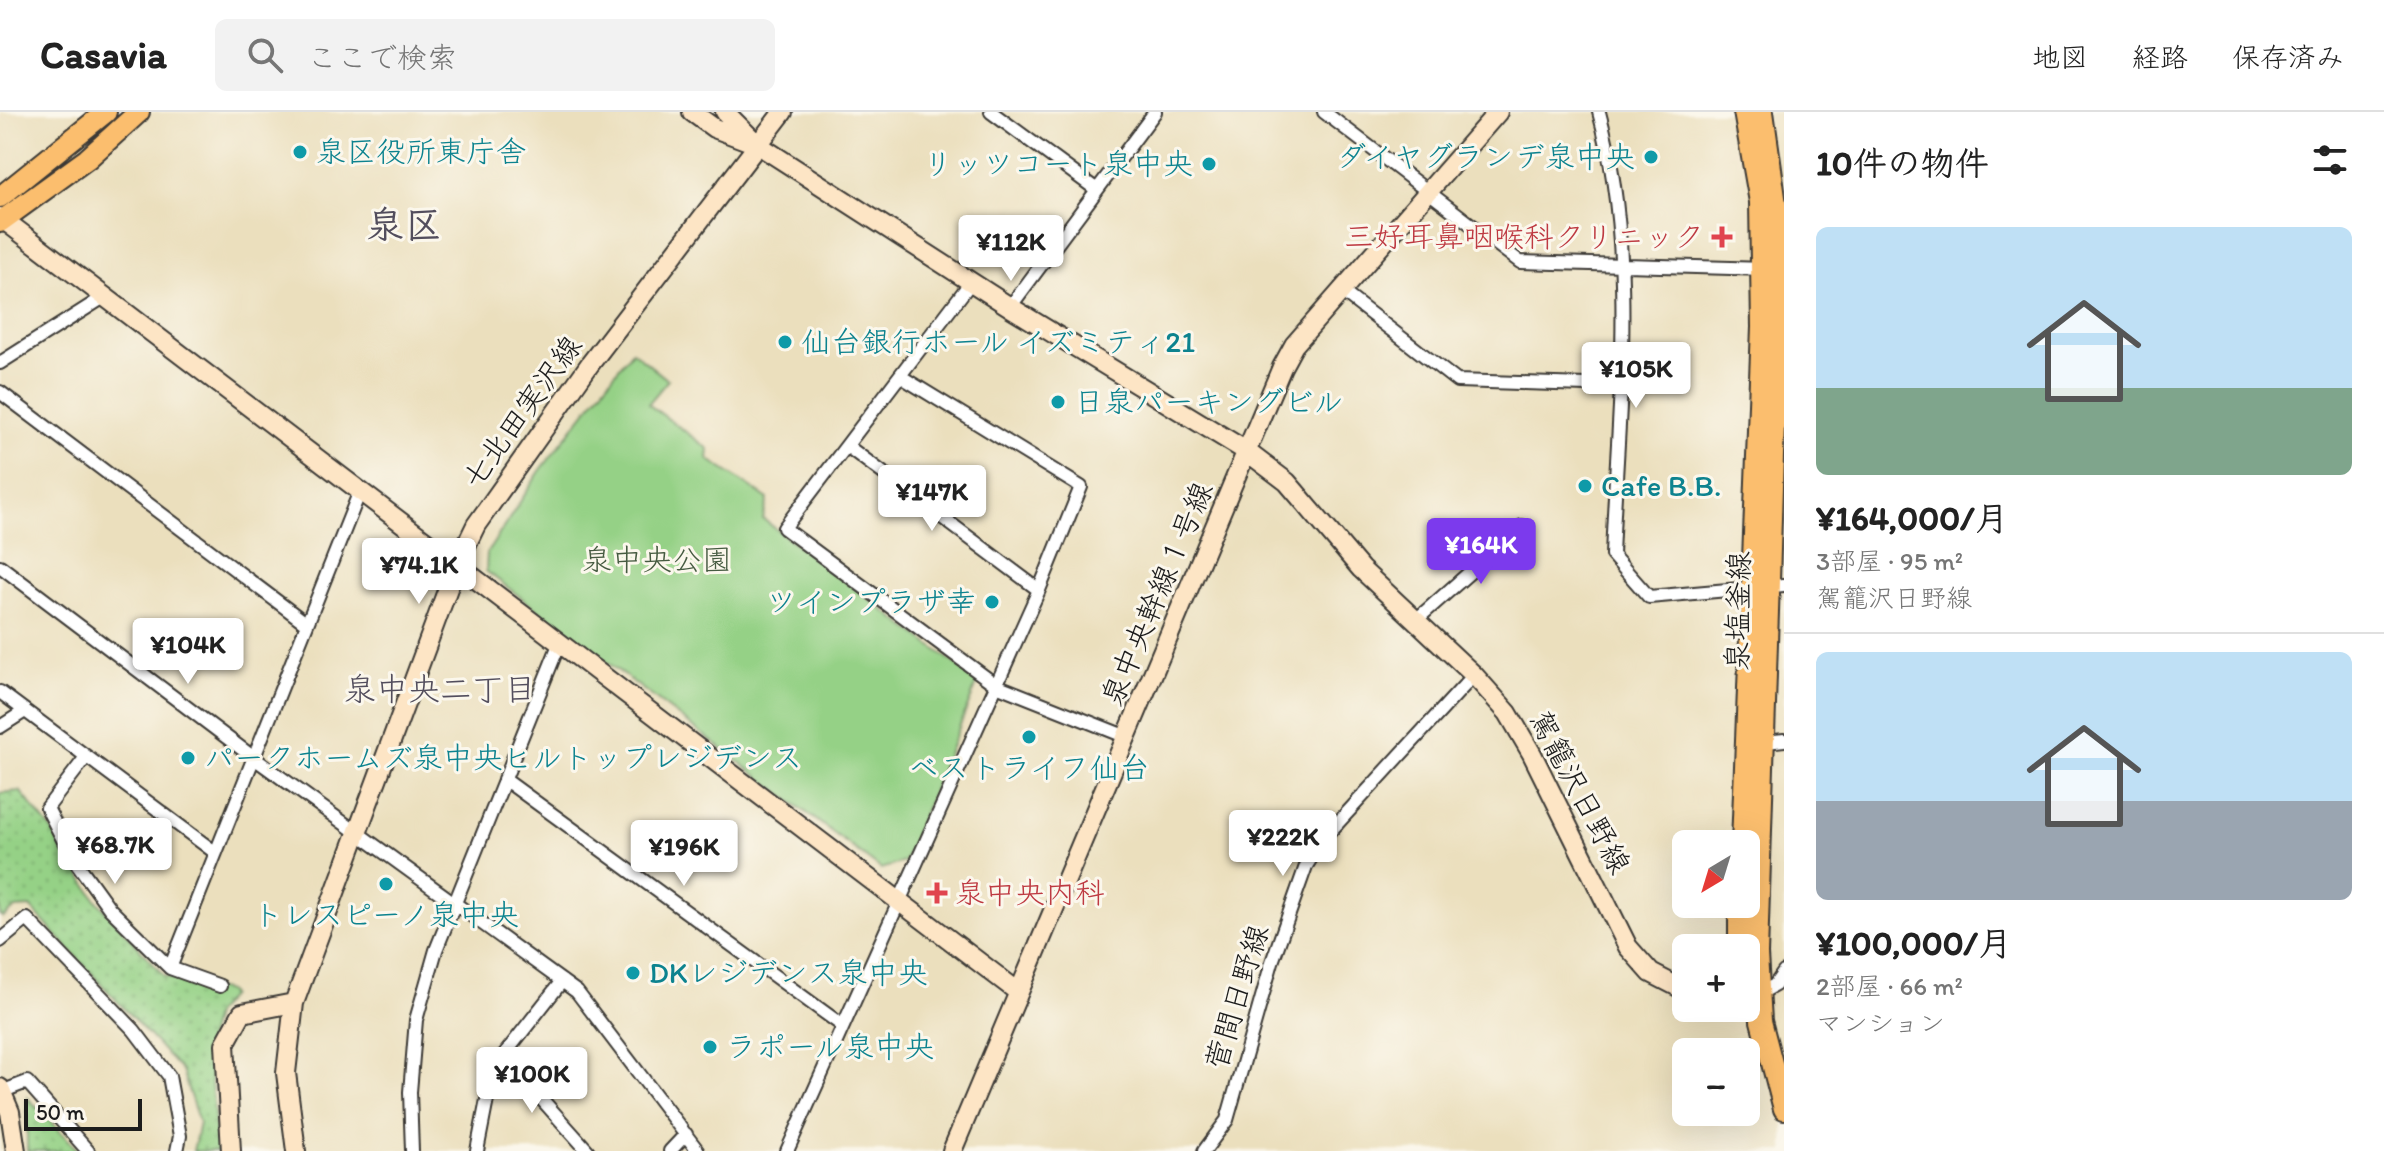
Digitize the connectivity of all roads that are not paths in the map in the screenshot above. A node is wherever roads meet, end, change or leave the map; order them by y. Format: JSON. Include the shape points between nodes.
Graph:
{"nodes":[{"id":1,"x":106,"y":112,"type":"edge"},
{"id":2,"x":139,"y":112,"type":"edge"},
{"id":3,"x":692,"y":112,"type":"edge"},
{"id":4,"x":725,"y":112,"type":"edge"},
{"id":5,"x":783,"y":112,"type":"edge"},
{"id":6,"x":991,"y":112,"type":"edge"},
{"id":7,"x":1155,"y":112,"type":"edge"},
{"id":8,"x":1324,"y":112,"type":"edge"},
{"id":9,"x":1498,"y":112,"type":"edge"},
{"id":10,"x":1599,"y":112,"type":"edge"},
{"id":11,"x":1744,"y":112,"type":"edge"},
{"id":12,"x":1763,"y":112,"type":"edge"},
{"id":13,"x":757,"y":144,"type":"junction"},
{"id":14,"x":1428,"y":189,"type":"junction"},
{"id":15,"x":1097,"y":190,"type":"junction"},
{"id":16,"x":0,"y":197,"type":"edge"},
{"id":17,"x":1,"y":219,"type":"edge"},
{"id":18,"x":1623,"y":265,"type":"junction"},
{"id":19,"x":1775,"y":269,"type":"edge"},
{"id":20,"x":971,"y":282,"type":"junction"},
{"id":21,"x":1340,"y":290,"type":"junction"},
{"id":22,"x":107,"y":295,"type":"junction"},
{"id":23,"x":1010,"y":307,"type":"junction"},
{"id":24,"x":0,"y":363,"type":"edge"},
{"id":25,"x":900,"y":376,"type":"junction"},
{"id":26,"x":1619,"y":386,"type":"junction"},
{"id":27,"x":0,"y":392,"type":"edge"},
{"id":28,"x":847,"y":446,"type":"junction"},
{"id":29,"x":1246,"y":451,"type":"junction"},
{"id":30,"x":360,"y":491,"type":"junction"},
{"id":31,"x":1522,"y":526,"type":"dead end"},
{"id":32,"x":457,"y":564,"type":"junction"},
{"id":33,"x":0,"y":566,"type":"edge"},
{"id":34,"x":1768,"y":586,"type":"edge"},
{"id":35,"x":1039,"y":590,"type":"junction"},
{"id":36,"x":1416,"y":620,"type":"junction"},
{"id":37,"x":307,"y":624,"type":"junction"},
{"id":38,"x":560,"y":642,"type":"junction"},
{"id":39,"x":1474,"y":675,"type":"junction"},
{"id":40,"x":996,"y":685,"type":"junction"},
{"id":41,"x":0,"y":692,"type":"edge"},
{"id":42,"x":25,"y":711,"type":"junction"},
{"id":43,"x":0,"y":727,"type":"edge"},
{"id":44,"x":1127,"y":737,"type":"junction"},
{"id":45,"x":1775,"y":741,"type":"edge"},
{"id":46,"x":86,"y":757,"type":"junction"},
{"id":47,"x":254,"y":758,"type":"junction"},
{"id":48,"x":504,"y":779,"type":"junction"},
{"id":49,"x":1743,"y":830,"type":"edge"},
{"id":50,"x":356,"y":833,"type":"junction"},
{"id":51,"x":216,"y":853,"type":"junction"},
{"id":52,"x":899,"y":901,"type":"junction"},
{"id":53,"x":454,"y":904,"type":"junction"},
{"id":54,"x":2,"y":934,"type":"edge"},
{"id":55,"x":1756,"y":934,"type":"edge"},
{"id":56,"x":170,"y":968,"type":"junction"},
{"id":57,"x":1784,"y":972,"type":"edge"},
{"id":58,"x":562,"y":981,"type":"junction"},
{"id":59,"x":1672,"y":984,"type":"edge"},
{"id":60,"x":220,"y":986,"type":"dead end"},
{"id":61,"x":1017,"y":991,"type":"junction"},
{"id":62,"x":1760,"y":992,"type":"edge"},
{"id":63,"x":294,"y":1003,"type":"junction"},
{"id":64,"x":1760,"y":1019,"type":"edge"},
{"id":65,"x":843,"y":1026,"type":"junction"},
{"id":66,"x":503,"y":1056,"type":"junction"},
{"id":67,"x":1,"y":1090,"type":"edge"},
{"id":68,"x":1784,"y":1109,"type":"edge"},
{"id":69,"x":5,"y":1114,"type":"edge"},
{"id":70,"x":686,"y":1134,"type":"junction"},
{"id":71,"x":16,"y":1151,"type":"edge"},
{"id":72,"x":88,"y":1151,"type":"edge"},
{"id":73,"x":177,"y":1151,"type":"edge"},
{"id":74,"x":231,"y":1151,"type":"edge"},
{"id":75,"x":296,"y":1151,"type":"edge"},
{"id":76,"x":412,"y":1151,"type":"edge"},
{"id":77,"x":477,"y":1151,"type":"edge"},
{"id":78,"x":588,"y":1151,"type":"edge"},
{"id":79,"x":670,"y":1151,"type":"edge"},
{"id":80,"x":698,"y":1151,"type":"edge"},
{"id":81,"x":787,"y":1151,"type":"edge"},
{"id":82,"x":952,"y":1151,"type":"edge"},
{"id":83,"x":1204,"y":1151,"type":"edge"}],
"edges":[{"from":1,"to":16,"type":"main road"},
{"from":2,"to":17,"type":"main road","via":[[87,159]]},
{"from":3,"to":13,"type":"street","via":[[714,128]]},
{"from":4,"to":13,"type":"street"},
{"from":5,"to":13,"type":"street","name":"七北田実沢線"},
{"from":6,"to":15,"type":"street"},
{"from":7,"to":15,"type":"street"},
{"from":8,"to":14,"type":"street"},
{"from":9,"to":14,"type":"street","name":"泉中央幹線１号線"},
{"from":10,"to":18,"type":"street","via":[[1617,188]]},
{"from":11,"to":19,"type":"main road"},
{"from":12,"to":19,"type":"main road","name":"泉塩釜線","via":[[1777,212]]},
{"from":13,"to":20,"type":"street","name":"駕籠沢日野線"},
{"from":13,"to":32,"type":"street","name":"七北田実沢線","via":[[590,364],[476,525]]},
{"from":14,"to":18,"type":"street","via":[[1520,262]]},
{"from":14,"to":21,"type":"street","name":"泉中央幹線１号線"},
{"from":15,"to":23,"type":"street"},
{"from":17,"to":22,"type":"street"},
{"from":18,"to":19,"type":"street"},
{"from":18,"to":26,"type":"street"},
{"from":19,"to":34,"type":"main road","name":"泉塩釜線"},
{"from":20,"to":23,"type":"street","name":"駕籠沢日野線"},
{"from":20,"to":25,"type":"street"},
{"from":21,"to":26,"type":"street","via":[[1457,381]]},
{"from":21,"to":29,"type":"street","name":"泉中央幹線１号線","via":[[1294,345]]},
{"from":22,"to":24,"type":"street"},
{"from":22,"to":30,"type":"street"},
{"from":23,"to":29,"type":"street","name":"駕籠沢日野線"},
{"from":25,"to":28,"type":"street"},
{"from":25,"to":35,"type":"street","via":[[1081,487]]},
{"from":26,"to":34,"type":"street","via":[[1612,555],[1649,597]]},
{"from":27,"to":37,"type":"street"},
{"from":28,"to":35,"type":"street"},
{"from":28,"to":40,"type":"street","via":[[784,528]]},
{"from":29,"to":36,"type":"street","name":"駕籠沢日野線","via":[[1287,482],[1361,569]]},
{"from":29,"to":44,"type":"street","name":"泉中央幹線１号線"},
{"from":30,"to":32,"type":"street"},
{"from":30,"to":37,"type":"street"},
{"from":31,"to":36,"type":"street"},
{"from":32,"to":38,"type":"street"},
{"from":32,"to":50,"type":"street","name":"七北田実沢線"},
{"from":33,"to":47,"type":"street"},
{"from":34,"to":45,"type":"main road","name":"泉塩釜線"},
{"from":34,"to":49,"type":"main road"},
{"from":35,"to":40,"type":"street"},
{"from":36,"to":39,"type":"street","name":"駕籠沢日野線"},
{"from":37,"to":47,"type":"street"},
{"from":38,"to":48,"type":"street"},
{"from":38,"to":52,"type":"street"},
{"from":39,"to":59,"type":"street","name":"駕籠沢日野線","via":[[1508,713],[1532,754],[1628,947],[1651,973]]},
{"from":39,"to":83,"type":"street","name":"菅間日野線","via":[[1323,839],[1306,866],[1227,1120]]},
{"from":40,"to":44,"type":"street"},
{"from":40,"to":52,"type":"street"},
{"from":41,"to":42,"type":"street"},
{"from":42,"to":43,"type":"street"},
{"from":42,"to":46,"type":"street"},
{"from":44,"to":61,"type":"street","name":"泉中央幹線１号線"},
{"from":45,"to":55,"type":"main road","name":"泉塩釜線"},
{"from":46,"to":51,"type":"street"},
{"from":46,"to":56,"type":"street","via":[[47,808],[71,855],[110,909]]},
{"from":47,"to":50,"type":"street"},
{"from":47,"to":51,"type":"street"},
{"from":48,"to":53,"type":"street"},
{"from":48,"to":65,"type":"street"},
{"from":50,"to":53,"type":"street"},
{"from":50,"to":63,"type":"street","name":"七北田実沢線"},
{"from":51,"to":56,"type":"street"},
{"from":52,"to":61,"type":"street"},
{"from":52,"to":65,"type":"street"},
{"from":53,"to":58,"type":"street"},
{"from":53,"to":76,"type":"street","via":[[416,1020]]},
{"from":54,"to":73,"type":"street","via":[[27,919],[143,1041],[169,1076],[180,1136]]},
{"from":56,"to":60,"type":"street"},
{"from":57,"to":62,"type":"street","via":[[1775,985]]},
{"from":58,"to":66,"type":"street"},
{"from":58,"to":70,"type":"street","via":[[577,992]]},
{"from":61,"to":82,"type":"street","name":"泉中央幹線１号線"},
{"from":63,"to":74,"type":"street","via":[[242,1013],[225,1044]]},
{"from":63,"to":75,"type":"street","name":"七北田実沢線","via":[[286,1073]]},
{"from":64,"to":68,"type":"main road"},
{"from":65,"to":81,"type":"street"},
{"from":66,"to":77,"type":"street","via":[[493,1069]]},
{"from":66,"to":78,"type":"street"},
{"from":67,"to":69,"type":"street"},
{"from":67,"to":72,"type":"street","via":[[27,1082]]},
{"from":69,"to":71,"type":"street"},
{"from":70,"to":79,"type":"street"},
{"from":70,"to":80,"type":"street"}]}
